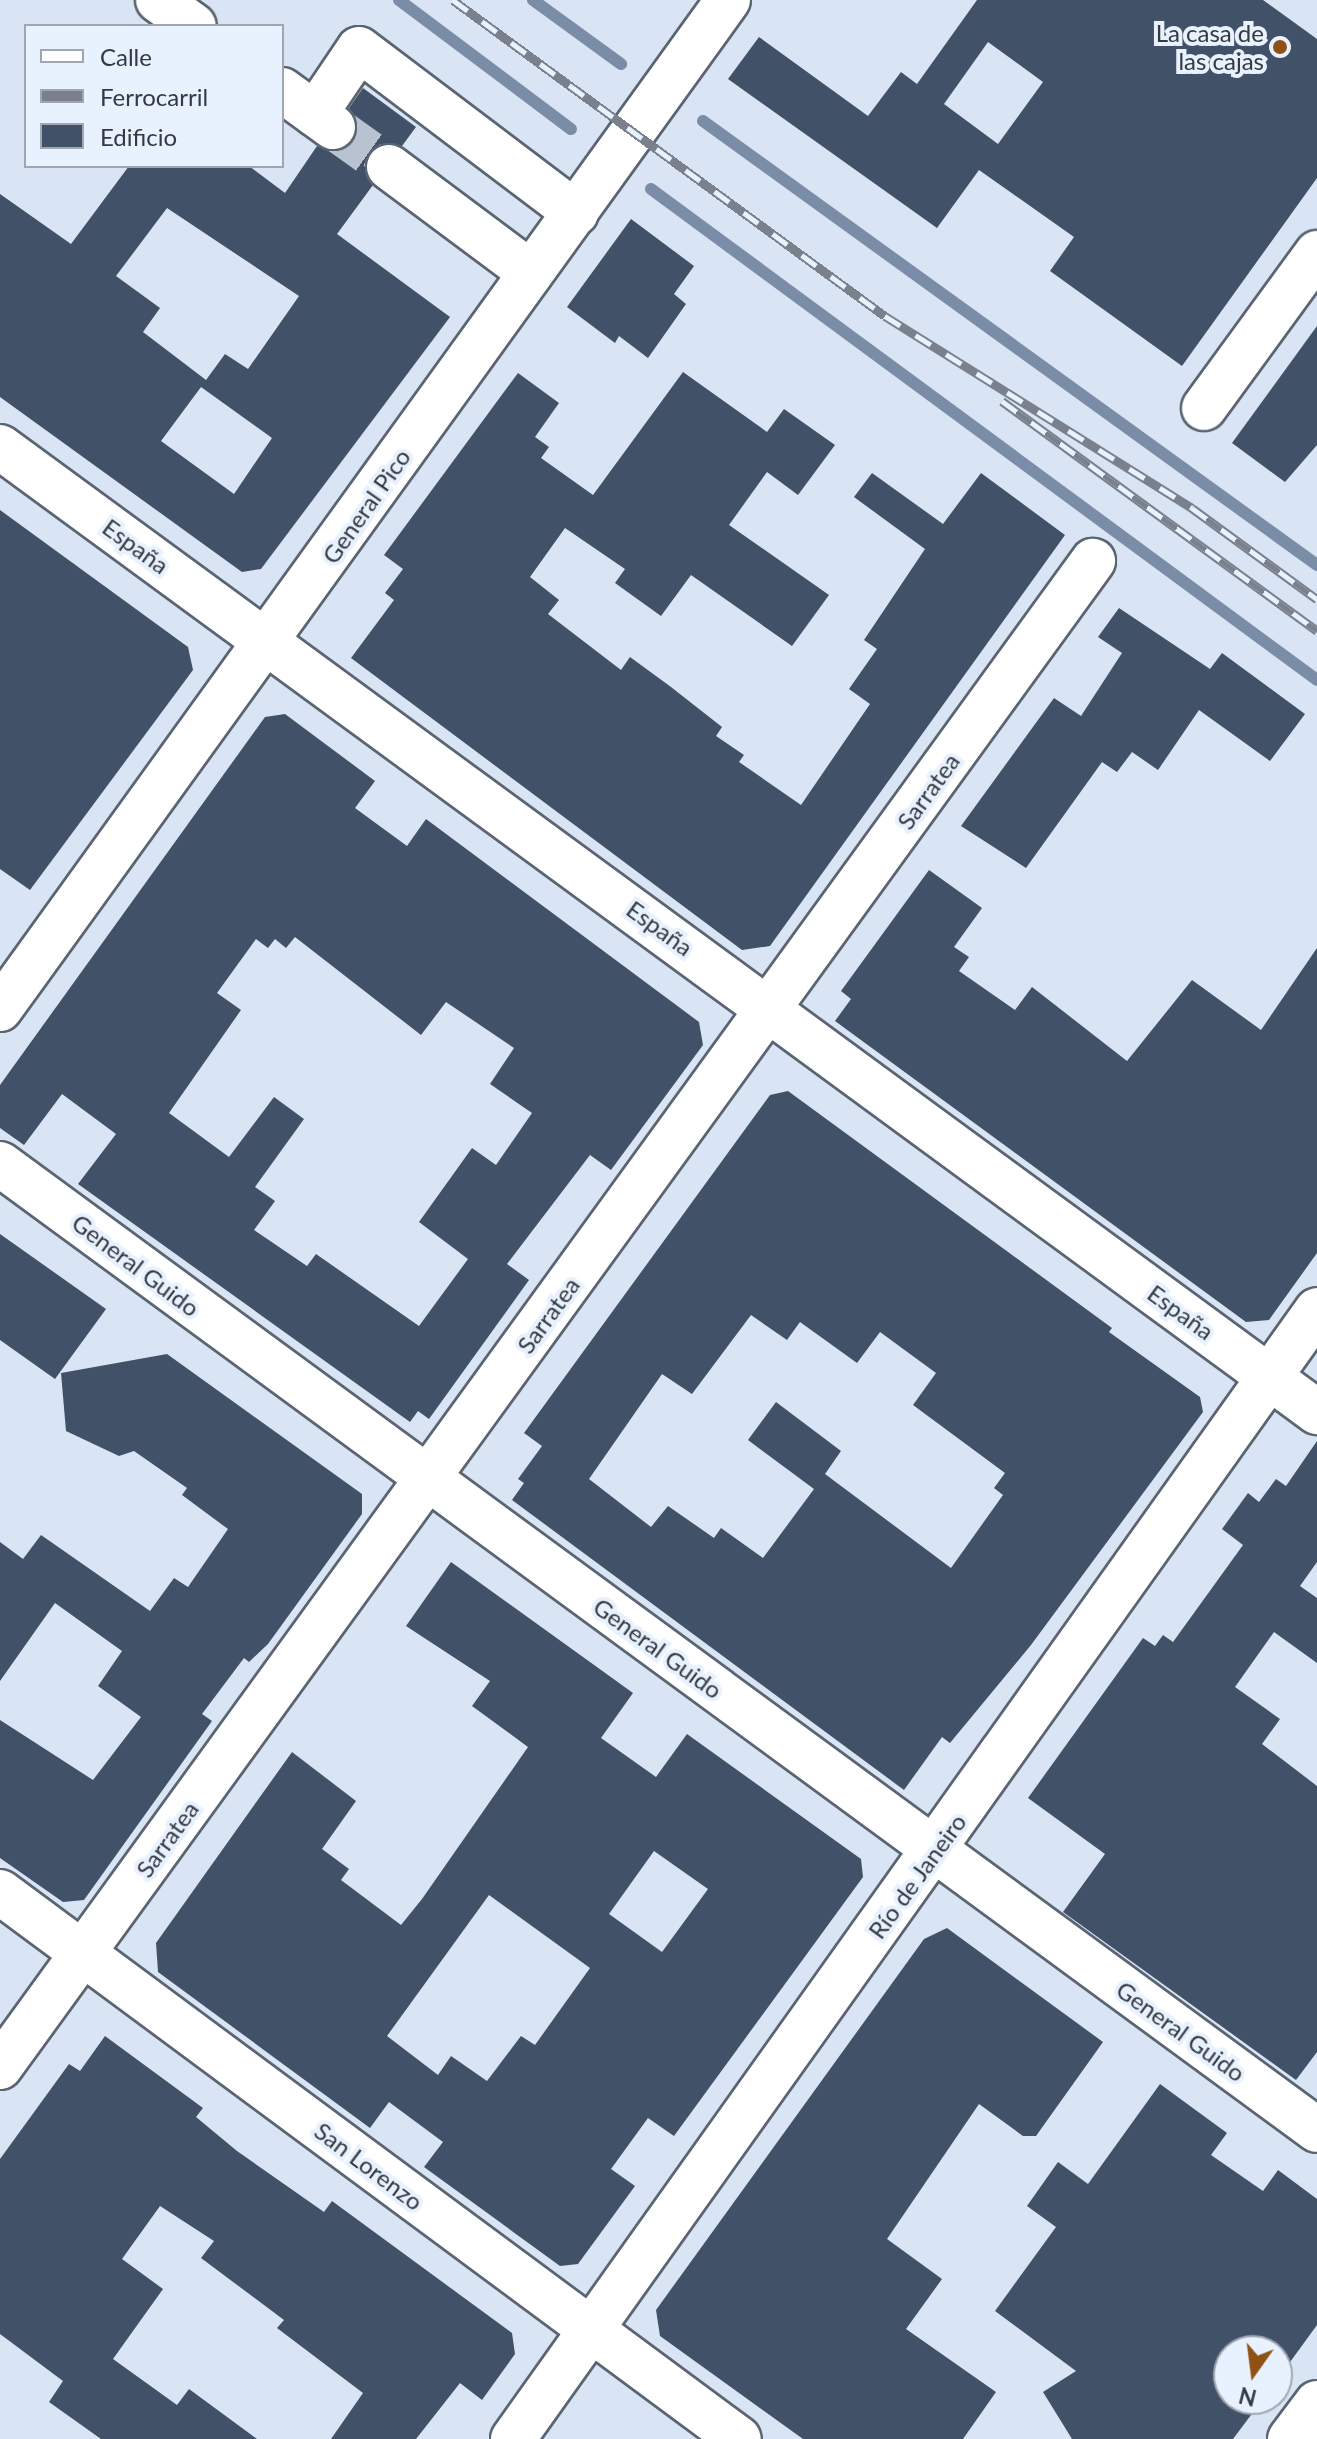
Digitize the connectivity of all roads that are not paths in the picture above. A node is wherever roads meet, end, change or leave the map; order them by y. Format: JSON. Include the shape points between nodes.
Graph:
{"nodes":[{"id":1,"x":158,"y":0,"type":"edge"},
{"id":2,"x":713,"y":5,"type":"edge"},
{"id":3,"x":191,"y":24,"type":"edge"},
{"id":4,"x":310,"y":110,"type":"edge"},
{"id":5,"x":389,"y":167,"type":"tunnel mouth"},
{"id":6,"x":576,"y":213,"type":"junction"},
{"id":7,"x":1317,"y":253,"type":"edge"},
{"id":8,"x":531,"y":273,"type":"junction"},
{"id":9,"x":1204,"y":408,"type":"dead end"},
{"id":10,"x":0,"y":447,"type":"edge"},
{"id":11,"x":1093,"y":561,"type":"dead end"},
{"id":12,"x":269,"y":642,"type":"junction"},
{"id":13,"x":0,"y":1009,"type":"edge"},
{"id":14,"x":772,"y":1010,"type":"junction"},
{"id":15,"x":0,"y":1164,"type":"edge"},
{"id":16,"x":1317,"y":1310,"type":"edge"},
{"id":17,"x":1268,"y":1377,"type":"junction"},
{"id":18,"x":1317,"y":1412,"type":"edge"},
{"id":19,"x":427,"y":1480,"type":"junction"},
{"id":20,"x":936,"y":1850,"type":"junction"},
{"id":21,"x":0,"y":1892,"type":"edge"},
{"id":22,"x":84,"y":1954,"type":"junction"},
{"id":23,"x":0,"y":2067,"type":"edge"},
{"id":24,"x":1317,"y":2130,"type":"edge"},
{"id":25,"x":590,"y":2329,"type":"junction"},
{"id":26,"x":1317,"y":2403,"type":"edge"},
{"id":27,"x":513,"y":2439,"type":"edge"},
{"id":28,"x":739,"y":2439,"type":"edge"},
{"id":29,"x":1290,"y":2439,"type":"edge"}],
"edges":[{"from":1,"to":3,"type":"street"},
{"from":2,"to":6,"type":"street","name":"General Pico"},
{"from":4,"to":6,"type":"street","via":[[359,49]]},
{"from":5,"to":8,"type":"street"},
{"from":6,"to":8,"type":"street","name":"General Pico"},
{"from":7,"to":9,"type":"street"},
{"from":8,"to":12,"type":"street","name":"General Pico"},
{"from":10,"to":12,"type":"street","name":"España"},
{"from":11,"to":14,"type":"street","name":"Sarratea"},
{"from":12,"to":13,"type":"street","name":"General Pico"},
{"from":12,"to":14,"type":"street","name":"España"},
{"from":14,"to":17,"type":"street","name":"España"},
{"from":14,"to":19,"type":"street","name":"Sarratea"},
{"from":15,"to":19,"type":"street","name":"General Guido"},
{"from":16,"to":17,"type":"street","name":"Río de Janeiro"},
{"from":17,"to":18,"type":"street","name":"España"},
{"from":17,"to":20,"type":"street","name":"Río de Janeiro"},
{"from":19,"to":20,"type":"street","name":"General Guido"},
{"from":19,"to":22,"type":"street","name":"Sarratea"},
{"from":20,"to":24,"type":"street","name":"General Guido"},
{"from":20,"to":25,"type":"street","name":"Río de Janeiro"},
{"from":21,"to":22,"type":"street","name":"San Lorenzo"},
{"from":22,"to":23,"type":"street","name":"Sarratea"},
{"from":22,"to":25,"type":"street","name":"San Lorenzo"},
{"from":25,"to":27,"type":"street","name":"Río de Janeiro"},
{"from":25,"to":28,"type":"street","name":"San Lorenzo"},
{"from":26,"to":29,"type":"street"}]}
